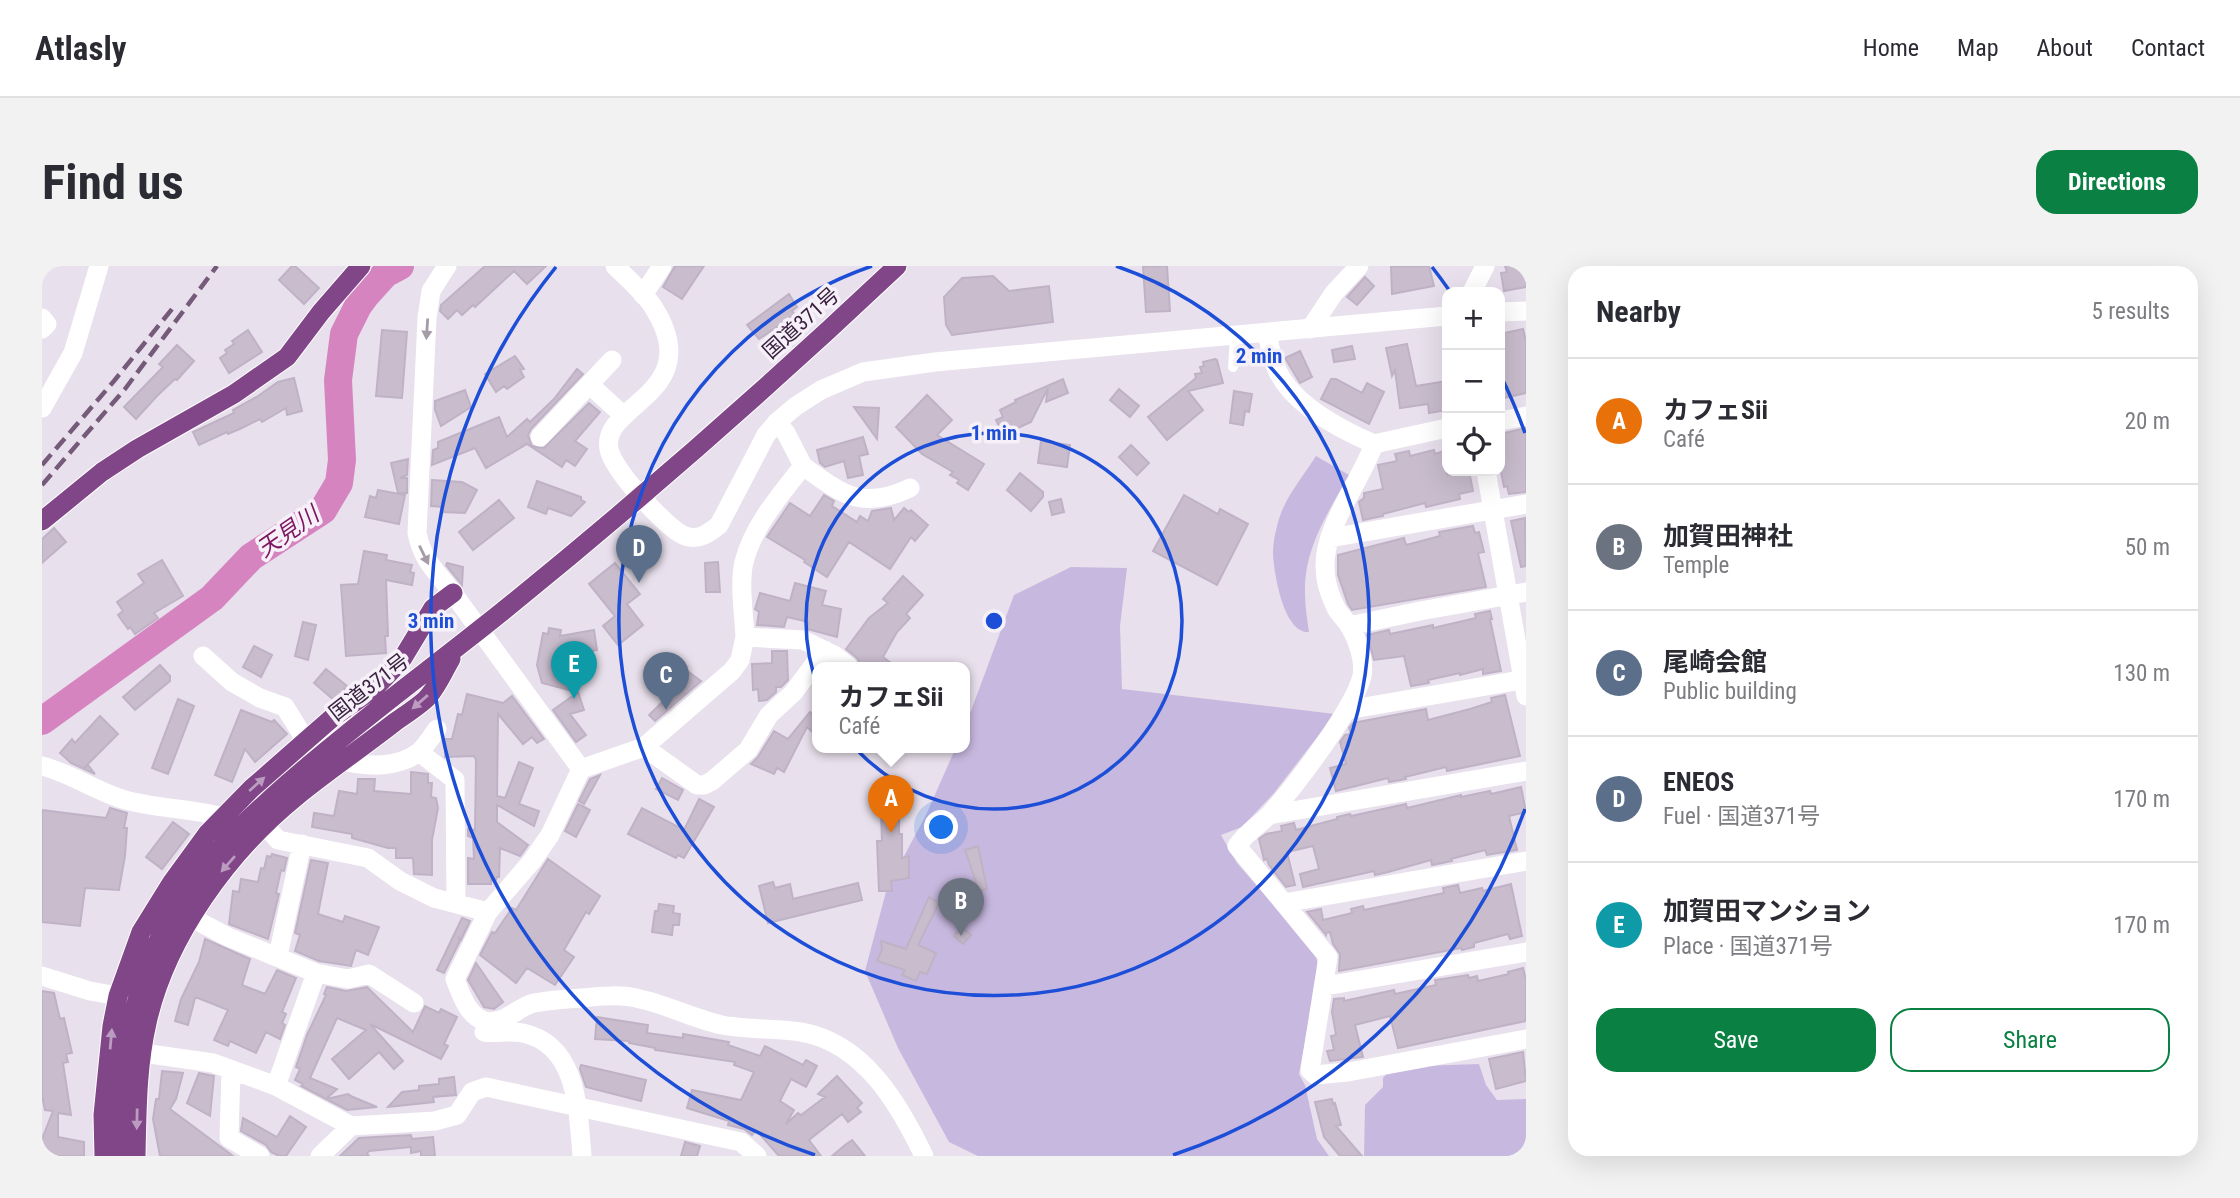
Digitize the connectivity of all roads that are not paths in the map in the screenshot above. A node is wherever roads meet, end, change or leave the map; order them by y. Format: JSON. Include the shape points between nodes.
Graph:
{"nodes":[{"id":1,"x":99,"y":266,"type":"edge"},
{"id":2,"x":361,"y":266,"type":"edge"},
{"id":3,"x":447,"y":266,"type":"edge"},
{"id":4,"x":615,"y":266,"type":"edge"},
{"id":5,"x":662,"y":266,"type":"edge"},
{"id":6,"x":897,"y":266,"type":"edge"},
{"id":7,"x":1359,"y":266,"type":"edge"},
{"id":8,"x":1485,"y":266,"type":"edge"},
{"id":9,"x":1474,"y":287,"type":"edge"},
{"id":10,"x":643,"y":295,"type":"junction"},
{"id":11,"x":1526,"y":311,"type":"edge"},
{"id":12,"x":1505,"y":312,"type":"edge"},
{"id":13,"x":1442,"y":316,"type":"edge"},
{"id":14,"x":42,"y":318,"type":"edge"},
{"id":15,"x":42,"y":329,"type":"edge"},
{"id":16,"x":1310,"y":329,"type":"junction"},
{"id":17,"x":1267,"y":333,"type":"junction"},
{"id":18,"x":1235,"y":336,"type":"junction"},
{"id":19,"x":612,"y":360,"type":"dead end"},
{"id":20,"x":1233,"y":367,"type":"dead end"},
{"id":21,"x":590,"y":385,"type":"junction"},
{"id":22,"x":42,"y":408,"type":"edge"},
{"id":23,"x":624,"y":416,"type":"junction"},
{"id":24,"x":1526,"y":416,"type":"edge"},
{"id":25,"x":1505,"y":420,"type":"edge"},
{"id":26,"x":777,"y":422,"type":"junction"},
{"id":27,"x":1442,"y":429,"type":"edge"},
{"id":28,"x":540,"y":437,"type":"dead end"},
{"id":29,"x":1374,"y":444,"type":"junction"},
{"id":30,"x":803,"y":466,"type":"junction"},
{"id":31,"x":1487,"y":476,"type":"edge"},
{"id":32,"x":910,"y":488,"type":"dead end"},
{"id":33,"x":643,"y":497,"type":"junction"},
{"id":34,"x":1526,"y":504,"type":"edge"},
{"id":35,"x":1493,"y":510,"type":"junction"},
{"id":36,"x":42,"y":521,"type":"edge"},
{"id":37,"x":1330,"y":538,"type":"junction"},
{"id":38,"x":453,"y":593,"type":"junction"},
{"id":39,"x":1517,"y":593,"type":"edge"},
{"id":40,"x":1349,"y":626,"type":"junction"},
{"id":41,"x":479,"y":630,"type":"junction"},
{"id":42,"x":745,"y":637,"type":"junction"},
{"id":43,"x":458,"y":646,"type":"junction"},
{"id":44,"x":825,"y":650,"type":"junction"},
{"id":45,"x":203,"y":656,"type":"dead end"},
{"id":46,"x":816,"y":662,"type":"edge"},
{"id":47,"x":842,"y":662,"type":"edge"},
{"id":48,"x":812,"y":667,"type":"edge"},
{"id":49,"x":1525,"y":685,"type":"edge"},
{"id":50,"x":1347,"y":710,"type":"junction"},
{"id":51,"x":437,"y":729,"type":"dead end"},
{"id":52,"x":306,"y":741,"type":"junction"},
{"id":53,"x":644,"y":747,"type":"junction"},
{"id":54,"x":419,"y":752,"type":"junction"},
{"id":55,"x":344,"y":761,"type":"junction"},
{"id":56,"x":42,"y":766,"type":"edge"},
{"id":57,"x":581,"y":769,"type":"junction"},
{"id":58,"x":1526,"y":771,"type":"edge"},
{"id":59,"x":1269,"y":815,"type":"junction"},
{"id":60,"x":223,"y":817,"type":"junction"},
{"id":61,"x":265,"y":825,"type":"junction"},
{"id":62,"x":302,"y":844,"type":"junction"},
{"id":63,"x":1526,"y":861,"type":"edge"},
{"id":64,"x":456,"y":904,"type":"junction"},
{"id":65,"x":1284,"y":904,"type":"junction"},
{"id":66,"x":488,"y":912,"type":"junction"},
{"id":67,"x":192,"y":918,"type":"junction"},
{"id":68,"x":1526,"y":952,"type":"edge"},
{"id":69,"x":278,"y":956,"type":"junction"},
{"id":70,"x":316,"y":973,"type":"junction"},
{"id":71,"x":42,"y":976,"type":"edge"},
{"id":72,"x":1325,"y":986,"type":"junction"},
{"id":73,"x":118,"y":996,"type":"junction"},
{"id":74,"x":414,"y":1003,"type":"dead end"},
{"id":75,"x":472,"y":1012,"type":"junction"},
{"id":76,"x":1526,"y":1039,"type":"edge"},
{"id":77,"x":143,"y":1053,"type":"junction"},
{"id":78,"x":231,"y":1070,"type":"junction"},
{"id":79,"x":276,"y":1086,"type":"junction"},
{"id":80,"x":578,"y":1107,"type":"junction"},
{"id":81,"x":351,"y":1126,"type":"junction"},
{"id":82,"x":717,"y":1147,"type":"edge"},
{"id":83,"x":119,"y":1155,"type":"edge"},
{"id":84,"x":260,"y":1156,"type":"edge"},
{"id":85,"x":320,"y":1156,"type":"edge"},
{"id":86,"x":582,"y":1156,"type":"edge"},
{"id":87,"x":757,"y":1156,"type":"edge"},
{"id":88,"x":924,"y":1156,"type":"edge"}],
"edges":[{"from":1,"to":22,"type":"street","via":[[73,353]]},
{"from":2,"to":36,"type":"highway","via":[[287,357],[234,394],[136,449]]},
{"from":3,"to":38,"type":"street","one_way":true,"via":[[430,291],[416,533],[428,564]]},
{"from":4,"to":10,"type":"street"},
{"from":5,"to":10,"type":"street"},
{"from":6,"to":33,"type":"highway","name":"国道371号"},
{"from":7,"to":16,"type":"street"},
{"from":8,"to":9,"type":"street"},
{"from":10,"to":23,"type":"street","via":[[666,331],[667,358],[661,381]]},
{"from":11,"to":12,"type":"street"},
{"from":13,"to":16,"type":"street"},
{"from":14,"to":15,"type":"street","via":[[47,324]]},
{"from":16,"to":17,"type":"street"},
{"from":17,"to":18,"type":"street"},
{"from":17,"to":29,"type":"street","via":[[1275,366],[1289,390]]},
{"from":18,"to":20,"type":"lane"},
{"from":18,"to":26,"type":"street","via":[[863,372],[821,390]]},
{"from":19,"to":21,"type":"street"},
{"from":21,"to":23,"type":"street"},
{"from":21,"to":28,"type":"street"},
{"from":23,"to":33,"type":"street","via":[[611,430],[608,448],[620,473]]},
{"from":24,"to":25,"type":"street"},
{"from":26,"to":30,"type":"street"},
{"from":26,"to":33,"type":"street","via":[[723,518],[709,533],[687,536],[669,526]]},
{"from":27,"to":29,"type":"street"},
{"from":29,"to":37,"type":"street"},
{"from":30,"to":32,"type":"street","via":[[855,498]]},
{"from":30,"to":42,"type":"street","via":[[769,512],[744,564]]},
{"from":31,"to":35,"type":"street"},
{"from":33,"to":41,"type":"highway","name":"国道371号"},
{"from":34,"to":35,"type":"street"},
{"from":35,"to":37,"type":"street"},
{"from":35,"to":39,"type":"street"},
{"from":37,"to":40,"type":"street","via":[[1325,567],[1328,586],[1336,609]]},
{"from":38,"to":41,"type":"street"},
{"from":38,"to":52,"type":"highway","via":[[433,608],[401,661],[375,688]]},
{"from":39,"to":40,"type":"street"},
{"from":39,"to":49,"type":"street"},
{"from":40,"to":50,"type":"street","via":[[1362,674]]},
{"from":41,"to":43,"type":"highway","name":"国道371号"},
{"from":41,"to":57,"type":"street"},
{"from":42,"to":44,"type":"street","via":[[803,640]]},
{"from":42,"to":53,"type":"street","via":[[740,660],[732,671]]},
{"from":43,"to":55,"type":"highway","one_way":true,"via":[[427,698]]},
{"from":43,"to":83,"type":"highway","name":"国道371号","via":[[237,828],[176,906],[143,975],[128,1034]]},
{"from":44,"to":46,"type":"street"},
{"from":44,"to":47,"type":"street"},
{"from":45,"to":52,"type":"street","via":[[232,682],[285,707]]},
{"from":48,"to":53,"type":"street","via":[[769,715],[748,750],[704,785],[697,785]]},
{"from":49,"to":50,"type":"street"},
{"from":50,"to":59,"type":"street"},
{"from":51,"to":54,"type":"street"},
{"from":60,"to":52,"type":"highway","one_way":true},
{"from":53,"to":57,"type":"street"},
{"from":54,"to":55,"type":"street","via":[[392,764],[363,766]]},
{"from":54,"to":64,"type":"street","via":[[455,780]]},
{"from":55,"to":61,"type":"highway"},
{"from":56,"to":60,"type":"street","via":[[124,799]]},
{"from":57,"to":66,"type":"street","via":[[550,835]]},
{"from":58,"to":59,"type":"street"},
{"from":59,"to":65,"type":"street","via":[[1247,831],[1237,846]]},
{"from":60,"to":73,"type":"highway","via":[[172,881],[141,932]]},
{"from":61,"to":62,"type":"street","via":[[278,840]]},
{"from":61,"to":67,"type":"highway","one_way":true,"via":[[220,873]]},
{"from":62,"to":64,"type":"street","via":[[368,858],[400,881]]},
{"from":62,"to":69,"type":"street"},
{"from":63,"to":65,"type":"street"},
{"from":64,"to":66,"type":"street"},
{"from":65,"to":72,"type":"street","via":[[1328,957]]},
{"from":66,"to":75,"type":"street","via":[[455,979]]},
{"from":67,"to":69,"type":"street"},
{"from":67,"to":77,"type":"highway","via":[[156,989]]},
{"from":68,"to":72,"type":"street"},
{"from":69,"to":70,"type":"street"},
{"from":70,"to":74,"type":"street","via":[[348,979],[369,974]]},
{"from":70,"to":79,"type":"street"},
{"from":71,"to":73,"type":"street"},
{"from":72,"to":76,"type":"street","via":[[1310,1070],[1315,1075]]},
{"from":83,"to":73,"type":"highway","one_way":true,"via":[[103,1115]]},
{"from":75,"to":80,"type":"street","via":[[480,1031],[519,1032],[538,1037],[554,1049],[569,1068]]},
{"from":75,"to":88,"type":"street","via":[[482,1020],[496,1021],[532,1003],[627,997],[723,1025],[817,1036],[872,1071]]},
{"from":77,"to":78,"type":"street"},
{"from":77,"to":83,"type":"highway","one_way":true,"via":[[137,1108]]},
{"from":78,"to":79,"type":"street"},
{"from":78,"to":84,"type":"street","via":[[229,1138]]},
{"from":79,"to":81,"type":"street"},
{"from":80,"to":81,"type":"street","via":[[486,1087],[472,1091],[457,1115],[435,1121]]},
{"from":80,"to":82,"type":"street"},
{"from":80,"to":86,"type":"street"},
{"from":81,"to":85,"type":"street"},
{"from":82,"to":87,"type":"street","via":[[741,1142]]}]}
